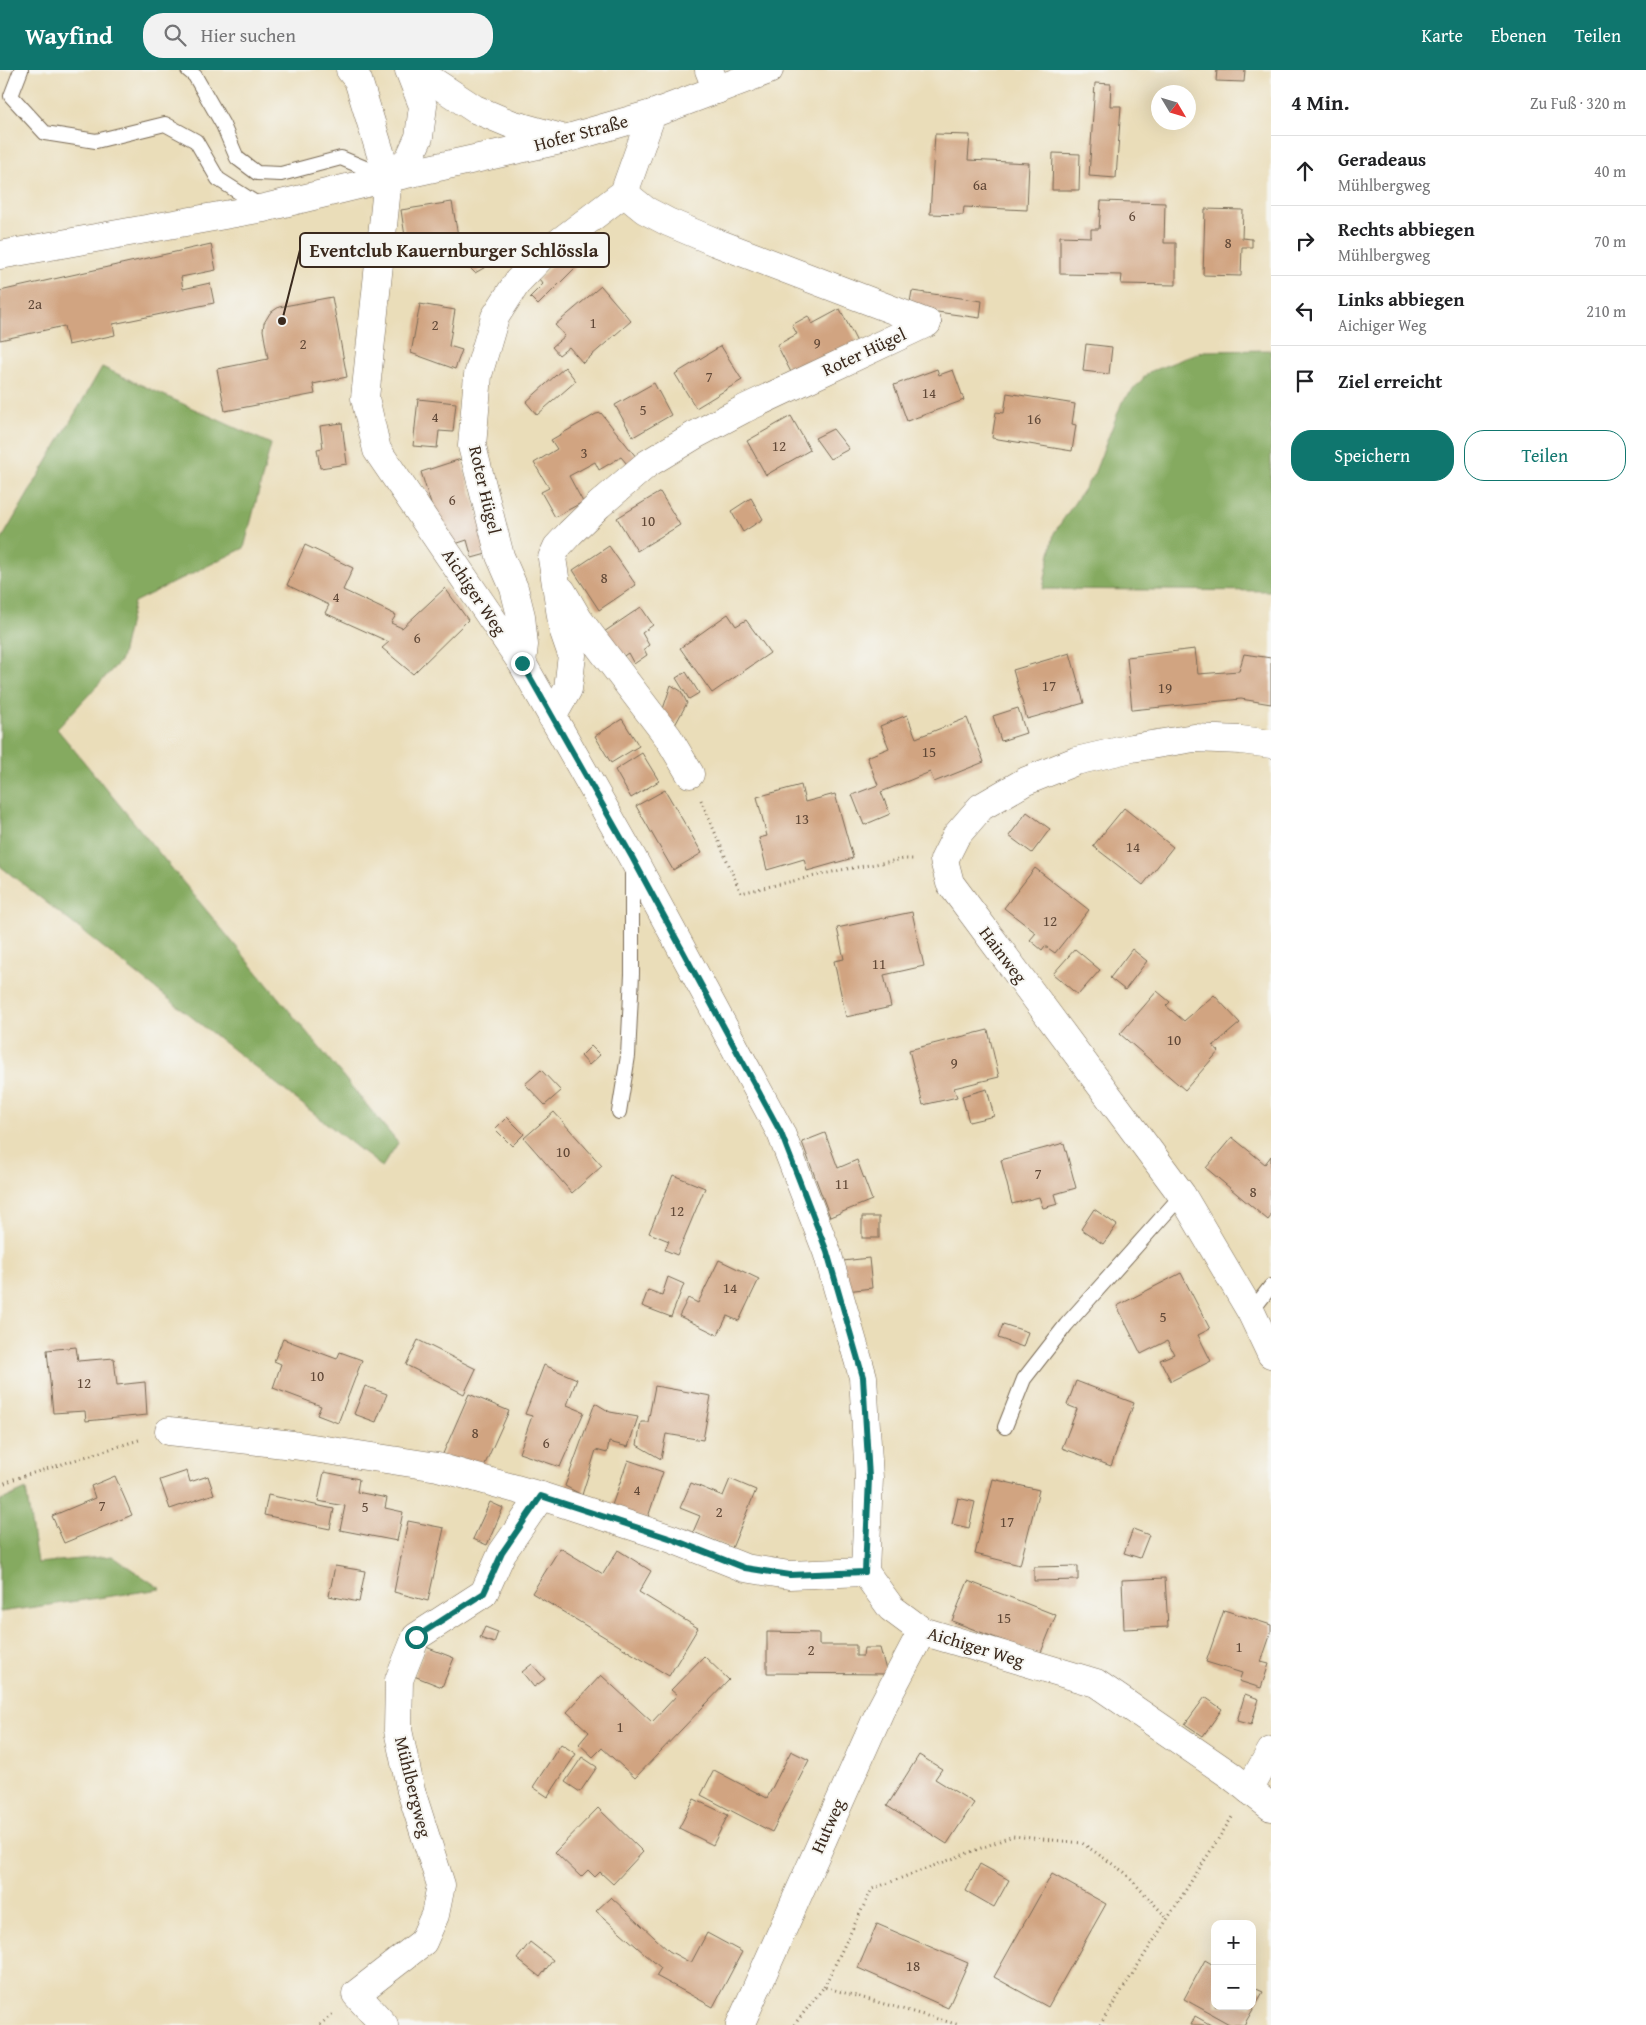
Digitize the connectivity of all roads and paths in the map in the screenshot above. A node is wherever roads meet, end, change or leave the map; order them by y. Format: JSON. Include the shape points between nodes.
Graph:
{"nodes":[{"id":1,"x":21,"y":70,"type":"edge"},
{"id":2,"x":188,"y":70,"type":"edge"},
{"id":3,"x":350,"y":70,"type":"edge"},
{"id":4,"x":409,"y":70,"type":"edge"},
{"id":5,"x":416,"y":70,"type":"edge"},
{"id":6,"x":769,"y":70,"type":"edge"},
{"id":7,"x":713,"y":80,"type":"edge"},
{"id":8,"x":652,"y":114,"type":"junction"},
{"id":9,"x":565,"y":139,"type":"junction"},
{"id":10,"x":388,"y":178,"type":"junction"},
{"id":11,"x":624,"y":193,"type":"junction"},
{"id":12,"x":264,"y":208,"type":"junction"},
{"id":13,"x":0,"y":255,"type":"edge"},
{"id":14,"x":555,"y":579,"type":"junction"},
{"id":15,"x":522,"y":663,"type":"junction"},
{"id":16,"x":552,"y":717,"type":"junction"},
{"id":17,"x":1271,"y":744,"type":"edge"},
{"id":18,"x":690,"y":774,"type":"joint"},
{"id":19,"x":632,"y":857,"type":"junction"},
{"id":20,"x":944,"y":860,"type":"junction"},
{"id":21,"x":619,"y":1112,"type":"dead end"},
{"id":22,"x":1182,"y":1195,"type":"junction"},
{"id":23,"x":1271,"y":1286,"type":"edge"},
{"id":24,"x":1251,"y":1312,"type":"junction"},
{"id":25,"x":1271,"y":1354,"type":"edge"},
{"id":26,"x":1005,"y":1427,"type":"dead end"},
{"id":27,"x":169,"y":1431,"type":"joint"},
{"id":28,"x":0,"y":1486,"type":"edge"},
{"id":29,"x":541,"y":1496,"type":"junction"},
{"id":30,"x":865,"y":1572,"type":"junction"},
{"id":31,"x":922,"y":1631,"type":"junction"},
{"id":32,"x":1271,"y":1751,"type":"edge"},
{"id":33,"x":1249,"y":1790,"type":"junction"},
{"id":34,"x":1271,"y":1807,"type":"edge"},
{"id":35,"x":1168,"y":1919,"type":"junction"},
{"id":36,"x":824,"y":1987,"type":"junction"},
{"id":37,"x":384,"y":2025,"type":"edge"},
{"id":38,"x":740,"y":2025,"type":"edge"},
{"id":39,"x":794,"y":2025,"type":"edge"},
{"id":40,"x":959,"y":2025,"type":"edge"},
{"id":41,"x":1100,"y":2025,"type":"edge"}],
"edges":[{"from":1,"to":12,"type":"lane","via":[[11,96],[45,133],[96,141],[165,124],[196,140],[218,179]]},
{"from":2,"to":10,"type":"lane","via":[[195,76],[223,125],[237,158],[257,173],[281,174],[341,158]]},
{"from":3,"to":10,"type":"main road","via":[[358,80]]},
{"from":4,"to":10,"type":"main road","via":[[423,106],[419,137],[409,159]]},
{"from":5,"to":9,"type":"main road","via":[[475,109],[511,124]]},
{"from":6,"to":7,"type":"main road","name":"Hofer Straße"},
{"from":7,"to":8,"type":"main road","name":"Hofer Straße"},
{"from":8,"to":9,"type":"main road","name":"Hofer Straße"},
{"from":8,"to":11,"type":"main road"},
{"from":9,"to":10,"type":"main road","name":"Hofer Straße"},
{"from":10,"to":12,"type":"main road","name":"Hofer Straße"},
{"from":10,"to":15,"type":"main road","name":"Aichiger Weg","via":[[365,398],[377,450]]},
{"from":11,"to":14,"type":"main road","name":"Roter Hügel","via":[[645,210],[668,222],[927,323],[744,409],[648,464],[599,505],[557,547],[552,558]]},
{"from":11,"to":15,"type":"main road","name":"Roter Hügel","via":[[545,253],[518,280],[495,317],[478,375],[472,446],[500,556],[514,588],[521,616]]},
{"from":12,"to":13,"type":"main road","name":"Hofer Straße"},
{"from":14,"to":16,"type":"main road","name":"Roter Hügel","via":[[563,629],[572,655],[568,689]]},
{"from":14,"to":18,"type":"main road","name":"Roter Hügel","via":[[579,620],[668,737]]},
{"from":15,"to":16,"type":"main road","name":"Aichiger Weg"},
{"from":16,"to":19,"type":"main road","name":"Aichiger Weg"},
{"from":17,"to":20,"type":"main road","via":[[1194,738],[1076,760],[1026,781],[981,807],[956,836]]},
{"from":18,"to":20,"type":"path","via":[[740,893],[904,859]]},
{"from":19,"to":21,"type":"lane","via":[[628,1056]]},
{"from":19,"to":30,"type":"main road","name":"Aichiger Weg","via":[[781,1133],[827,1252],[863,1377],[869,1478]]},
{"from":20,"to":22,"type":"main road","name":"Hainweg","via":[[950,883]]},
{"from":22,"to":24,"type":"main road","name":"Hainweg"},
{"from":22,"to":26,"type":"lane","via":[[1066,1325],[1024,1379]]},
{"from":23,"to":24,"type":"lane"},
{"from":24,"to":25,"type":"main road","name":"Hainweg"},
{"from":27,"to":28,"type":"path","via":[[14,1478]]},
{"from":27,"to":29,"type":"main road","via":[[293,1445],[438,1467]]},
{"from":29,"to":30,"type":"main road","via":[[672,1539],[745,1568],[790,1575]]},
{"from":29,"to":37,"type":"main road","name":"Mühlbergweg","via":[[502,1553],[484,1593],[416,1637],[399,1680],[398,1730],[411,1791],[441,1885],[435,1916],[423,1942],[356,1994]]},
{"from":30,"to":31,"type":"main road","name":"Aichiger Weg","via":[[891,1608]]},
{"from":31,"to":33,"type":"main road","name":"Aichiger Weg","via":[[1096,1683]]},
{"from":31,"to":38,"type":"main road","name":"Hutweg","via":[[880,1711]]},
{"from":32,"to":33,"type":"main road"},
{"from":33,"to":34,"type":"main road"},
{"from":33,"to":35,"type":"path"},
{"from":35,"to":36,"type":"path","via":[[1124,1872],[1082,1843],[1013,1836],[872,1889]]},
{"from":35,"to":41,"type":"path"},
{"from":36,"to":39,"type":"path"},
{"from":36,"to":40,"type":"path"}]}
